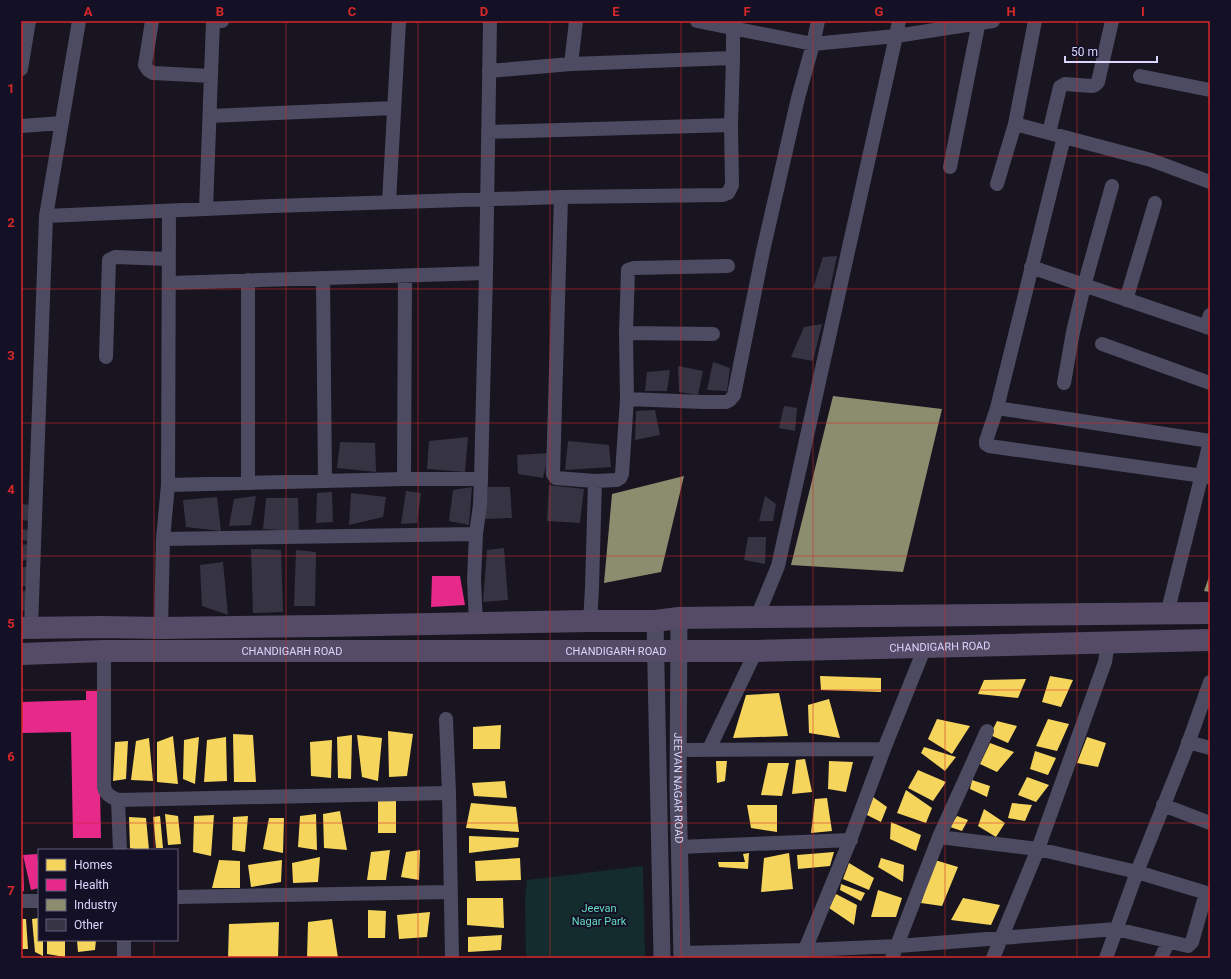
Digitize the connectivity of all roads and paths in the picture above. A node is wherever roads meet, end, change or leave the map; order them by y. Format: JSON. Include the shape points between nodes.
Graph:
{"nodes":[{"id":1,"x":29,"y":21,"type":"edge"},
{"id":2,"x":79,"y":21,"type":"edge"},
{"id":3,"x":152,"y":21,"type":"edge"},
{"id":4,"x":213,"y":21,"type":"edge"},
{"id":5,"x":222,"y":21,"type":"edge"},
{"id":6,"x":399,"y":21,"type":"edge"},
{"id":7,"x":490,"y":21,"type":"edge"},
{"id":8,"x":576,"y":21,"type":"edge"},
{"id":9,"x":697,"y":21,"type":"edge"},
{"id":10,"x":818,"y":21,"type":"edge"},
{"id":11,"x":899,"y":21,"type":"edge"},
{"id":12,"x":993,"y":21,"type":"edge"},
{"id":13,"x":1035,"y":21,"type":"edge"},
{"id":14,"x":1112,"y":21,"type":"edge"},
{"id":15,"x":979,"y":22,"type":"edge"},
{"id":16,"x":734,"y":25,"type":"edge"},
{"id":17,"x":896,"y":36,"type":"junction"},
{"id":18,"x":813,"y":44,"type":"junction"},
{"id":19,"x":733,"y":58,"type":"junction"},
{"id":20,"x":571,"y":64,"type":"junction"},
{"id":21,"x":21,"y":69,"type":"edge"},
{"id":22,"x":489,"y":71,"type":"junction"},
{"id":23,"x":211,"y":76,"type":"junction"},
{"id":24,"x":1140,"y":76,"type":"dead end"},
{"id":25,"x":1210,"y":90,"type":"edge"},
{"id":26,"x":394,"y":108,"type":"junction"},
{"id":27,"x":210,"y":116,"type":"junction"},
{"id":28,"x":62,"y":123,"type":"junction"},
{"id":29,"x":1015,"y":124,"type":"junction"},
{"id":30,"x":731,"y":125,"type":"junction"},
{"id":31,"x":21,"y":126,"type":"edge"},
{"id":32,"x":488,"y":132,"type":"junction"},
{"id":33,"x":1049,"y":133,"type":"junction"},
{"id":34,"x":1064,"y":137,"type":"junction"},
{"id":35,"x":950,"y":167,"type":"dead end"},
{"id":36,"x":1210,"y":182,"type":"edge"},
{"id":37,"x":997,"y":184,"type":"dead end"},
{"id":38,"x":1112,"y":186,"type":"dead end"},
{"id":39,"x":560,"y":197,"type":"junction"},
{"id":40,"x":487,"y":200,"type":"junction"},
{"id":41,"x":389,"y":202,"type":"junction"},
{"id":42,"x":1155,"y":203,"type":"dead end"},
{"id":43,"x":206,"y":209,"type":"junction"},
{"id":44,"x":169,"y":211,"type":"junction"},
{"id":45,"x":46,"y":216,"type":"junction"},
{"id":46,"x":169,"y":259,"type":"junction"},
{"id":47,"x":728,"y":266,"type":"dead end"},
{"id":48,"x":1031,"y":268,"type":"junction"},
{"id":49,"x":486,"y":273,"type":"junction"},
{"id":50,"x":405,"y":276,"type":"junction"},
{"id":51,"x":323,"y":278,"type":"junction"},
{"id":52,"x":248,"y":280,"type":"junction"},
{"id":53,"x":169,"y":283,"type":"junction"},
{"id":54,"x":1084,"y":286,"type":"junction"},
{"id":55,"x":1126,"y":300,"type":"junction"},
{"id":56,"x":1209,"y":323,"type":"edge"},
{"id":57,"x":626,"y":333,"type":"junction"},
{"id":58,"x":713,"y":334,"type":"dead end"},
{"id":59,"x":1102,"y":344,"type":"dead end"},
{"id":60,"x":106,"y":357,"type":"dead end"},
{"id":61,"x":1064,"y":383,"type":"dead end"},
{"id":62,"x":1210,"y":383,"type":"edge"},
{"id":63,"x":627,"y":399,"type":"junction"},
{"id":64,"x":997,"y":408,"type":"junction"},
{"id":65,"x":1210,"y":441,"type":"edge"},
{"id":66,"x":1206,"y":476,"type":"edge"},
{"id":67,"x":404,"y":479,"type":"junction"},
{"id":68,"x":481,"y":479,"type":"junction"},
{"id":69,"x":325,"y":481,"type":"junction"},
{"id":70,"x":595,"y":481,"type":"junction"},
{"id":71,"x":248,"y":483,"type":"junction"},
{"id":72,"x":168,"y":485,"type":"junction"},
{"id":73,"x":476,"y":534,"type":"junction"},
{"id":74,"x":163,"y":540,"type":"junction"},
{"id":75,"x":1210,"y":613,"type":"edge"},
{"id":76,"x":1167,"y":614,"type":"junction"},
{"id":77,"x":757,"y":617,"type":"junction"},
{"id":78,"x":679,"y":618,"type":"junction"},
{"id":79,"x":590,"y":620,"type":"junction"},
{"id":80,"x":655,"y":621,"type":"junction"},
{"id":81,"x":476,"y":624,"type":"junction"},
{"id":82,"x":26,"y":628,"type":"edge"},
{"id":83,"x":161,"y":628,"type":"junction"},
{"id":84,"x":1210,"y":640,"type":"edge"},
{"id":85,"x":1108,"y":642,"type":"junction"},
{"id":86,"x":926,"y":647,"type":"junction"},
{"id":87,"x":104,"y":651,"type":"junction"},
{"id":88,"x":656,"y":651,"type":"junction"},
{"id":89,"x":678,"y":651,"type":"junction"},
{"id":90,"x":756,"y":651,"type":"junction"},
{"id":91,"x":21,"y":654,"type":"edge"},
{"id":92,"x":1210,"y":682,"type":"edge"},
{"id":93,"x":446,"y":719,"type":"dead end"},
{"id":94,"x":987,"y":731,"type":"dead end"},
{"id":95,"x":1188,"y":742,"type":"junction"},
{"id":96,"x":1210,"y":748,"type":"edge"},
{"id":97,"x":884,"y":749,"type":"junction"},
{"id":98,"x":678,"y":750,"type":"junction"},
{"id":99,"x":709,"y":750,"type":"junction"},
{"id":100,"x":449,"y":793,"type":"junction"},
{"id":101,"x":118,"y":800,"type":"junction"},
{"id":102,"x":1163,"y":805,"type":"junction"},
{"id":103,"x":1210,"y":823,"type":"edge"},
{"id":104,"x":939,"y":837,"type":"junction"},
{"id":105,"x":851,"y":840,"type":"junction"},
{"id":106,"x":679,"y":847,"type":"junction"},
{"id":107,"x":120,"y":849,"type":"edge"},
{"id":108,"x":1038,"y":849,"type":"junction"},
{"id":109,"x":1137,"y":872,"type":"junction"},
{"id":110,"x":450,"y":892,"type":"junction"},
{"id":111,"x":1208,"y":894,"type":"edge"},
{"id":112,"x":178,"y":897,"type":"edge"},
{"id":113,"x":21,"y":901,"type":"edge"},
{"id":114,"x":38,"y":901,"type":"edge"},
{"id":115,"x":1116,"y":929,"type":"junction"},
{"id":116,"x":1002,"y":938,"type":"junction"},
{"id":117,"x":124,"y":941,"type":"edge"},
{"id":118,"x":1168,"y":942,"type":"junction"},
{"id":119,"x":895,"y":952,"type":"edge"},
{"id":120,"x":804,"y":954,"type":"edge"},
{"id":121,"x":682,"y":956,"type":"edge"},
{"id":122,"x":124,"y":958,"type":"edge"},
{"id":123,"x":452,"y":958,"type":"edge"},
{"id":124,"x":662,"y":958,"type":"edge"},
{"id":125,"x":993,"y":958,"type":"edge"},
{"id":126,"x":1106,"y":958,"type":"edge"},
{"id":127,"x":1161,"y":958,"type":"edge"}],
"edges":[{"from":1,"to":21,"type":"street"},
{"from":2,"to":28,"type":"street"},
{"from":3,"to":23,"type":"street","via":[[145,65],[148,70],[153,74]]},
{"from":4,"to":5,"type":"street"},
{"from":4,"to":23,"type":"street"},
{"from":6,"to":26,"type":"street"},
{"from":7,"to":22,"type":"street"},
{"from":8,"to":20,"type":"street"},
{"from":9,"to":16,"type":"street"},
{"from":10,"to":18,"type":"street"},
{"from":11,"to":17,"type":"street"},
{"from":12,"to":15,"type":"street"},
{"from":13,"to":29,"type":"street"},
{"from":14,"to":33,"type":"street","via":[[1098,82],[1092,86],[1065,84],[1060,87]]},
{"from":15,"to":17,"type":"street"},
{"from":15,"to":35,"type":"street"},
{"from":16,"to":18,"type":"street"},
{"from":16,"to":19,"type":"street"},
{"from":17,"to":18,"type":"street"},
{"from":17,"to":77,"type":"street","via":[[778,566]]},
{"from":18,"to":63,"type":"street","via":[[763,251],[734,395],[726,402]]},
{"from":19,"to":20,"type":"street"},
{"from":19,"to":30,"type":"street"},
{"from":20,"to":22,"type":"street"},
{"from":22,"to":32,"type":"street"},
{"from":23,"to":27,"type":"street"},
{"from":24,"to":25,"type":"street"},
{"from":26,"to":27,"type":"street"},
{"from":26,"to":41,"type":"street"},
{"from":27,"to":43,"type":"street"},
{"from":28,"to":31,"type":"street"},
{"from":28,"to":45,"type":"street"},
{"from":29,"to":33,"type":"street"},
{"from":29,"to":37,"type":"street"},
{"from":30,"to":32,"type":"street"},
{"from":30,"to":39,"type":"street","via":[[732,185],[727,194]]},
{"from":32,"to":40,"type":"street"},
{"from":33,"to":34,"type":"street"},
{"from":34,"to":36,"type":"street","via":[[1150,160]]},
{"from":34,"to":48,"type":"street"},
{"from":38,"to":54,"type":"street"},
{"from":39,"to":40,"type":"street"},
{"from":39,"to":70,"type":"street","via":[[553,474],[556,478]]},
{"from":40,"to":41,"type":"street"},
{"from":40,"to":49,"type":"street"},
{"from":41,"to":43,"type":"street"},
{"from":42,"to":55,"type":"street"},
{"from":43,"to":44,"type":"street"},
{"from":44,"to":45,"type":"street"},
{"from":44,"to":46,"type":"street"},
{"from":45,"to":82,"type":"street"},
{"from":46,"to":53,"type":"street"},
{"from":46,"to":60,"type":"street","via":[[115,257],[109,260]]},
{"from":47,"to":57,"type":"street","via":[[630,269],[627,272]]},
{"from":48,"to":54,"type":"street"},
{"from":48,"to":64,"type":"street"},
{"from":49,"to":50,"type":"street"},
{"from":49,"to":68,"type":"street"},
{"from":50,"to":51,"type":"street"},
{"from":50,"to":67,"type":"street"},
{"from":51,"to":52,"type":"street"},
{"from":51,"to":69,"type":"street"},
{"from":52,"to":53,"type":"street"},
{"from":52,"to":71,"type":"street"},
{"from":53,"to":72,"type":"street"},
{"from":54,"to":55,"type":"street"},
{"from":54,"to":61,"type":"street"},
{"from":55,"to":56,"type":"street"},
{"from":57,"to":58,"type":"street"},
{"from":57,"to":63,"type":"street"},
{"from":59,"to":62,"type":"street"},
{"from":63,"to":70,"type":"street","via":[[622,474],[617,480]]},
{"from":64,"to":65,"type":"street"},
{"from":64,"to":66,"type":"street","via":[[986,442],[989,446]]},
{"from":65,"to":66,"type":"street"},
{"from":66,"to":76,"type":"street"},
{"from":67,"to":68,"type":"street"},
{"from":67,"to":69,"type":"street"},
{"from":68,"to":73,"type":"street"},
{"from":69,"to":71,"type":"street"},
{"from":70,"to":79,"type":"street"},
{"from":71,"to":72,"type":"street"},
{"from":72,"to":74,"type":"street"},
{"from":73,"to":74,"type":"street"},
{"from":73,"to":81,"type":"street"},
{"from":74,"to":83,"type":"street"},
{"from":75,"to":76,"type":"main road"},
{"from":76,"to":77,"type":"main road"},
{"from":77,"to":78,"type":"main road"},
{"from":78,"to":80,"type":"main road"},
{"from":78,"to":89,"type":"street","name":"JEEVAN NAGAR ROAD"},
{"from":79,"to":80,"type":"main road"},
{"from":79,"to":81,"type":"main road"},
{"from":80,"to":88,"type":"street","name":"JEEVAN NAGAR ROAD"},
{"from":81,"to":83,"type":"main road"},
{"from":82,"to":83,"type":"main road"},
{"from":84,"to":85,"type":"main road","name":"CHANDIGARH ROAD"},
{"from":85,"to":86,"type":"main road","name":"CHANDIGARH ROAD"},
{"from":85,"to":108,"type":"street","via":[[1105,662]]},
{"from":86,"to":90,"type":"main road","name":"CHANDIGARH ROAD"},
{"from":86,"to":97,"type":"street"},
{"from":87,"to":88,"type":"main road","name":"CHANDIGARH ROAD"},
{"from":87,"to":91,"type":"main road","name":"CHANDIGARH ROAD"},
{"from":87,"to":101,"type":"street","via":[[104,787],[110,797]]},
{"from":88,"to":89,"type":"main road","name":"CHANDIGARH ROAD"},
{"from":88,"to":124,"type":"street","name":"JEEVAN NAGAR ROAD"},
{"from":89,"to":90,"type":"main road","name":"CHANDIGARH ROAD"},
{"from":89,"to":98,"type":"street","name":"JEEVAN NAGAR ROAD"},
{"from":90,"to":99,"type":"street"},
{"from":92,"to":95,"type":"street"},
{"from":93,"to":100,"type":"street"},
{"from":94,"to":104,"type":"street"},
{"from":95,"to":96,"type":"street"},
{"from":95,"to":102,"type":"street"},
{"from":97,"to":99,"type":"street"},
{"from":97,"to":105,"type":"street"},
{"from":98,"to":99,"type":"street"},
{"from":98,"to":106,"type":"street","name":"JEEVAN NAGAR ROAD"},
{"from":100,"to":101,"type":"street"},
{"from":100,"to":110,"type":"street"},
{"from":101,"to":107,"type":"street"},
{"from":102,"to":103,"type":"street"},
{"from":102,"to":109,"type":"street"},
{"from":104,"to":108,"type":"street"},
{"from":104,"to":119,"type":"street"},
{"from":105,"to":106,"type":"street"},
{"from":105,"to":120,"type":"street"},
{"from":106,"to":121,"type":"street","name":"JEEVAN NAGAR ROAD"},
{"from":108,"to":109,"type":"street"},
{"from":108,"to":116,"type":"street"},
{"from":109,"to":111,"type":"street"},
{"from":109,"to":115,"type":"street"},
{"from":110,"to":112,"type":"street"},
{"from":110,"to":123,"type":"street"},
{"from":111,"to":118,"type":"street","via":[[1190,945]]},
{"from":113,"to":114,"type":"street"},
{"from":115,"to":116,"type":"street"},
{"from":115,"to":118,"type":"street"},
{"from":115,"to":126,"type":"street"},
{"from":116,"to":119,"type":"street"},
{"from":116,"to":125,"type":"street"},
{"from":117,"to":122,"type":"street"},
{"from":118,"to":127,"type":"street"},
{"from":119,"to":120,"type":"street"},
{"from":120,"to":121,"type":"street"}]}
